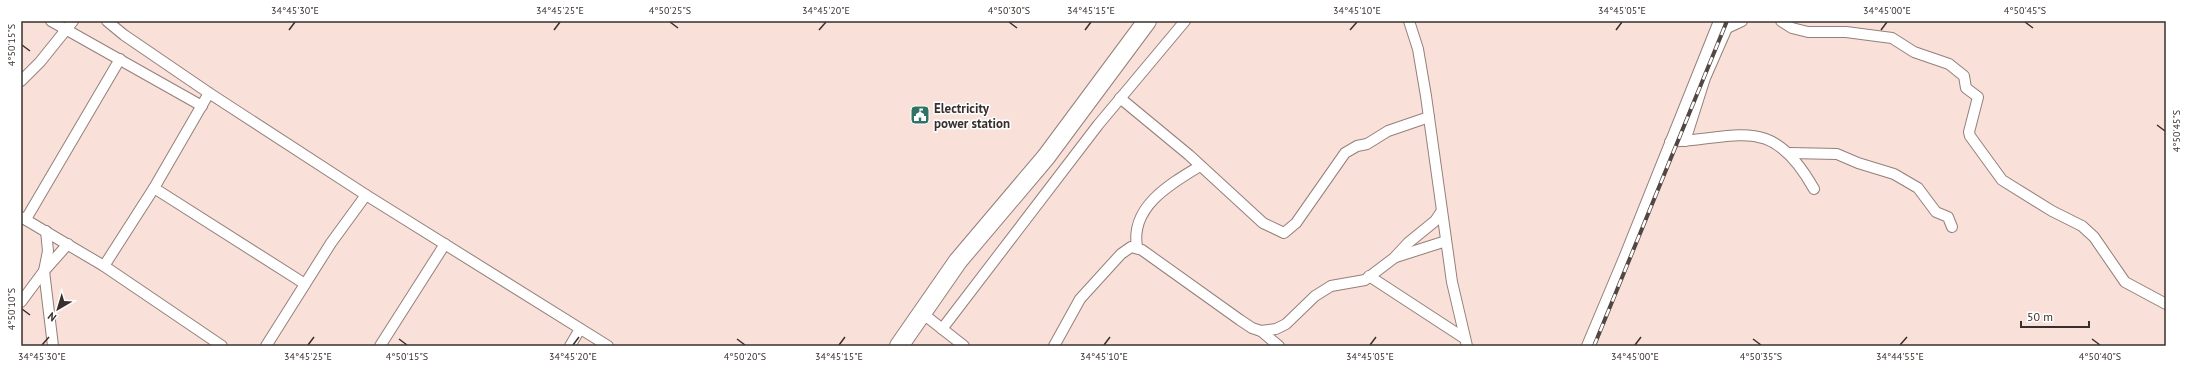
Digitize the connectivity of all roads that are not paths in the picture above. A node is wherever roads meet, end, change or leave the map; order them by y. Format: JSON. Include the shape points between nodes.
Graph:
{"nodes":[{"id":1,"x":51,"y":21,"type":"edge"},
{"id":2,"x":107,"y":21,"type":"edge"},
{"id":3,"x":1147,"y":21,"type":"edge"},
{"id":4,"x":1185,"y":21,"type":"edge"},
{"id":5,"x":1410,"y":21,"type":"edge"},
{"id":6,"x":1742,"y":21,"type":"edge"},
{"id":7,"x":1781,"y":21,"type":"edge"},
{"id":8,"x":1725,"y":24,"type":"edge"},
{"id":9,"x":69,"y":25,"type":"edge"},
{"id":10,"x":120,"y":59,"type":"junction"},
{"id":11,"x":21,"y":81,"type":"edge"},
{"id":12,"x":209,"y":92,"type":"junction"},
{"id":13,"x":1120,"y":98,"type":"junction"},
{"id":14,"x":202,"y":106,"type":"junction"},
{"id":15,"x":1429,"y":117,"type":"junction"},
{"id":16,"x":1686,"y":140,"type":"junction"},
{"id":17,"x":1670,"y":142,"type":"junction"},
{"id":18,"x":1790,"y":153,"type":"junction"},
{"id":19,"x":1200,"y":166,"type":"junction"},
{"id":20,"x":154,"y":188,"type":"junction"},
{"id":21,"x":1814,"y":189,"type":"dead end"},
{"id":22,"x":366,"y":195,"type":"junction"},
{"id":23,"x":1441,"y":212,"type":"junction"},
{"id":24,"x":23,"y":218,"type":"edge"},
{"id":25,"x":1952,"y":227,"type":"dead end"},
{"id":26,"x":46,"y":231,"type":"junction"},
{"id":27,"x":1446,"y":241,"type":"junction"},
{"id":28,"x":68,"y":244,"type":"junction"},
{"id":29,"x":445,"y":244,"type":"junction"},
{"id":30,"x":1137,"y":247,"type":"junction"},
{"id":31,"x":1394,"y":258,"type":"junction"},
{"id":32,"x":104,"y":266,"type":"junction"},
{"id":33,"x":44,"y":271,"type":"junction"},
{"id":34,"x":1369,"y":276,"type":"junction"},
{"id":35,"x":305,"y":284,"type":"junction"},
{"id":36,"x":21,"y":302,"type":"edge"},
{"id":37,"x":2166,"y":304,"type":"edge"},
{"id":38,"x":922,"y":313,"type":"junction"},
{"id":39,"x":580,"y":329,"type":"junction"},
{"id":40,"x":942,"y":329,"type":"junction"},
{"id":41,"x":1261,"y":331,"type":"junction"},
{"id":42,"x":1465,"y":342,"type":"edge"},
{"id":43,"x":1058,"y":345,"type":"edge"},
{"id":44,"x":53,"y":346,"type":"edge"},
{"id":45,"x":222,"y":346,"type":"edge"},
{"id":46,"x":266,"y":346,"type":"edge"},
{"id":47,"x":380,"y":346,"type":"edge"},
{"id":48,"x":569,"y":346,"type":"edge"},
{"id":49,"x":608,"y":346,"type":"edge"},
{"id":50,"x":899,"y":346,"type":"edge"},
{"id":51,"x":964,"y":346,"type":"edge"},
{"id":52,"x":1279,"y":346,"type":"edge"},
{"id":53,"x":1587,"y":346,"type":"edge"}],
"edges":[{"from":1,"to":9,"type":"street"},
{"from":2,"to":12,"type":"street"},
{"from":3,"to":38,"type":"highway","via":[[1046,157],[958,261]]},
{"from":4,"to":13,"type":"street"},
{"from":5,"to":15,"type":"street"},
{"from":6,"to":8,"type":"street"},
{"from":7,"to":37,"type":"street","via":[[1792,28],[1808,32],[1846,32],[1892,38],[1914,52],[1949,64],[1964,76],[1966,88],[1978,97],[1970,136],[1988,158],[1998,177],[2088,230],[2126,282]]},
{"from":8,"to":16,"type":"street"},
{"from":8,"to":17,"type":"street"},
{"from":9,"to":10,"type":"street"},
{"from":9,"to":11,"type":"street","via":[[40,62]]},
{"from":10,"to":14,"type":"street"},
{"from":10,"to":24,"type":"street"},
{"from":12,"to":14,"type":"street"},
{"from":12,"to":22,"type":"street"},
{"from":13,"to":19,"type":"street"},
{"from":13,"to":40,"type":"street"},
{"from":14,"to":20,"type":"street"},
{"from":15,"to":19,"type":"street","via":[[1388,131],[1345,154],[1302,214],[1288,232],[1284,233],[1253,216]]},
{"from":15,"to":23,"type":"street"},
{"from":16,"to":17,"type":"street"},
{"from":16,"to":18,"type":"street","via":[[1734,134],[1756,135],[1776,143]]},
{"from":17,"to":53,"type":"street"},
{"from":18,"to":21,"type":"street","via":[[1802,166]]},
{"from":18,"to":25,"type":"street","via":[[1837,154],[1894,174],[1918,188],[1936,212],[1948,217]]},
{"from":19,"to":30,"type":"street","via":[[1175,181],[1143,212],[1134,235]]},
{"from":20,"to":32,"type":"street"},
{"from":20,"to":35,"type":"street"},
{"from":22,"to":29,"type":"street"},
{"from":22,"to":35,"type":"street"},
{"from":23,"to":27,"type":"street"},
{"from":23,"to":31,"type":"street","via":[[1435,221]]},
{"from":24,"to":26,"type":"street"},
{"from":26,"to":28,"type":"street"},
{"from":26,"to":33,"type":"street","via":[[48,251]]},
{"from":27,"to":31,"type":"street"},
{"from":27,"to":42,"type":"street"},
{"from":28,"to":32,"type":"street"},
{"from":28,"to":33,"type":"street"},
{"from":29,"to":39,"type":"street"},
{"from":29,"to":47,"type":"street"},
{"from":30,"to":41,"type":"street","via":[[1246,324]]},
{"from":30,"to":43,"type":"street","via":[[1126,249],[1085,294]]},
{"from":31,"to":34,"type":"street"},
{"from":32,"to":45,"type":"street"},
{"from":33,"to":36,"type":"street"},
{"from":33,"to":44,"type":"street"},
{"from":34,"to":41,"type":"street","via":[[1365,280],[1331,286],[1315,296],[1286,324],[1276,329]]},
{"from":34,"to":42,"type":"street"},
{"from":35,"to":46,"type":"street"},
{"from":38,"to":40,"type":"street"},
{"from":38,"to":50,"type":"highway"},
{"from":39,"to":48,"type":"street"},
{"from":39,"to":49,"type":"street"},
{"from":40,"to":51,"type":"street"},
{"from":41,"to":52,"type":"street"}]}
